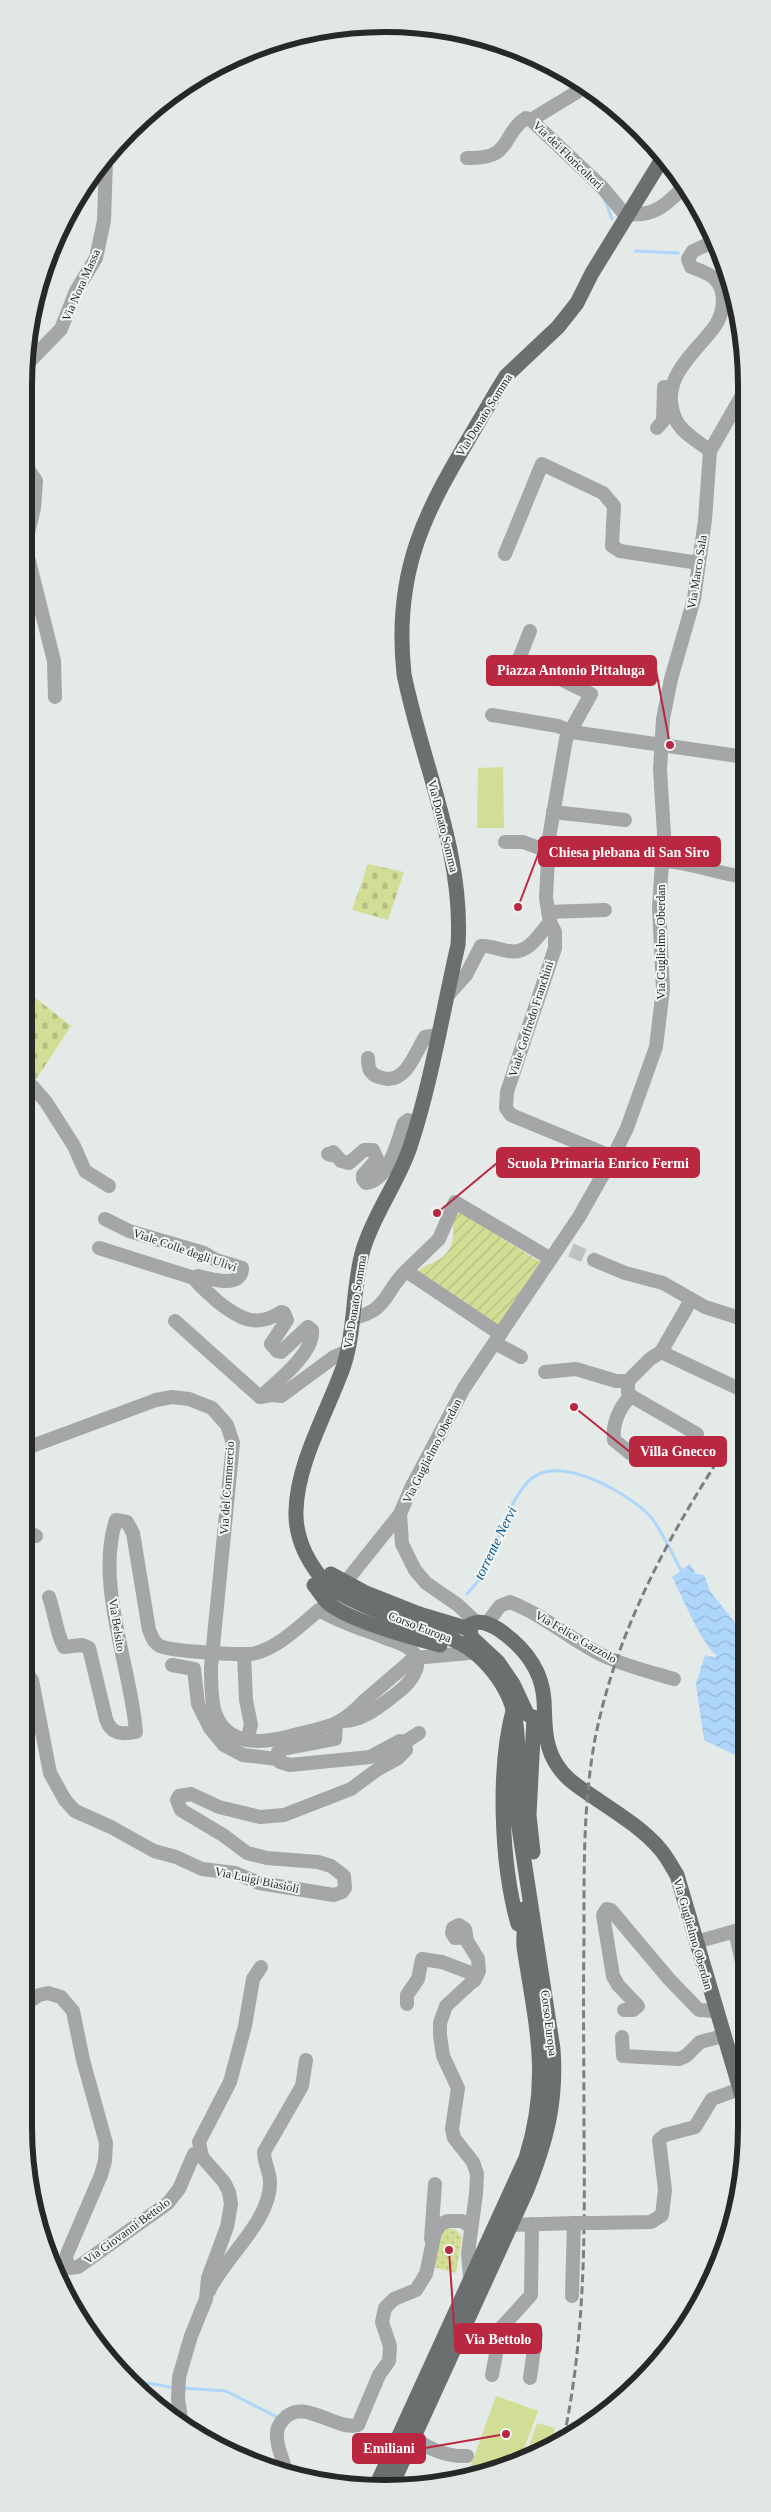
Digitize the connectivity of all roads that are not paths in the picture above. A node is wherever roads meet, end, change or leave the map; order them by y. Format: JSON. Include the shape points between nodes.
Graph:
{"nodes":[{"id":1,"x":579,"y":90,"type":"edge"},
{"id":2,"x":531,"y":120,"type":"junction"},
{"id":3,"x":467,"y":158,"type":"dead end"},
{"id":4,"x":659,"y":163,"type":"edge"},
{"id":5,"x":106,"y":170,"type":"edge"},
{"id":6,"x":680,"y":191,"type":"edge"},
{"id":7,"x":627,"y":215,"type":"junction"},
{"id":8,"x":709,"y":244,"type":"edge"},
{"id":9,"x":724,"y":286,"type":"edge"},
{"id":10,"x":725,"y":292,"type":"edge"},
{"id":11,"x":34,"y":357,"type":"edge"},
{"id":12,"x":684,"y":362,"type":"junction"},
{"id":13,"x":738,"y":402,"type":"edge"},
{"id":14,"x":657,"y":428,"type":"dead end"},
{"id":15,"x":710,"y":451,"type":"junction"},
{"id":16,"x":32,"y":475,"type":"edge"},
{"id":17,"x":32,"y":516,"type":"edge"},
{"id":18,"x":505,"y":554,"type":"dead end"},
{"id":19,"x":699,"y":563,"type":"junction"},
{"id":20,"x":32,"y":573,"type":"edge"},
{"id":21,"x":530,"y":631,"type":"dead end"},
{"id":22,"x":55,"y":698,"type":"dead end"},
{"id":23,"x":492,"y":715,"type":"dead end"},
{"id":24,"x":579,"y":733,"type":"junction"},
{"id":25,"x":657,"y":743,"type":"junction"},
{"id":26,"x":738,"y":756,"type":"edge"},
{"id":27,"x":553,"y":812,"type":"junction"},
{"id":28,"x":625,"y":820,"type":"dead end"},
{"id":29,"x":505,"y":842,"type":"dead end"},
{"id":30,"x":548,"y":851,"type":"junction"},
{"id":31,"x":663,"y":862,"type":"junction"},
{"id":32,"x":738,"y":876,"type":"edge"},
{"id":33,"x":606,"y":910,"type":"dead end"},
{"id":34,"x":549,"y":917,"type":"junction"},
{"id":35,"x":447,"y":996,"type":"junction"},
{"id":36,"x":438,"y":1035,"type":"junction"},
{"id":37,"x":368,"y":1058,"type":"dead end"},
{"id":38,"x":32,"y":1086,"type":"edge"},
{"id":39,"x":416,"y":1123,"type":"junction"},
{"id":40,"x":328,"y":1154,"type":"dead end"},
{"id":41,"x":613,"y":1157,"type":"junction"},
{"id":42,"x":109,"y":1186,"type":"dead end"},
{"id":43,"x":104,"y":1219,"type":"dead end"},
{"id":44,"x":99,"y":1248,"type":"dead end"},
{"id":45,"x":551,"y":1259,"type":"junction"},
{"id":46,"x":594,"y":1260,"type":"tunnel mouth"},
{"id":47,"x":406,"y":1271,"type":"junction"},
{"id":48,"x":194,"y":1278,"type":"junction"},
{"id":49,"x":691,"y":1300,"type":"junction"},
{"id":50,"x":353,"y":1318,"type":"junction"},
{"id":51,"x":738,"y":1318,"type":"edge"},
{"id":52,"x":175,"y":1321,"type":"dead end"},
{"id":53,"x":497,"y":1338,"type":"junction"},
{"id":54,"x":348,"y":1350,"type":"junction"},
{"id":55,"x":661,"y":1352,"type":"junction"},
{"id":56,"x":521,"y":1357,"type":"dead end"},
{"id":57,"x":545,"y":1372,"type":"dead end"},
{"id":58,"x":628,"y":1381,"type":"junction"},
{"id":59,"x":738,"y":1388,"type":"edge"},
{"id":60,"x":631,"y":1396,"type":"junction"},
{"id":61,"x":260,"y":1397,"type":"junction"},
{"id":62,"x":697,"y":1434,"type":"dead end"},
{"id":63,"x":32,"y":1446,"type":"edge"},
{"id":64,"x":630,"y":1453,"type":"dead end"},
{"id":65,"x":400,"y":1514,"type":"junction"},
{"id":66,"x":303,"y":1549,"type":"junction"},
{"id":67,"x":348,"y":1579,"type":"dead end"},
{"id":68,"x":331,"y":1581,"type":"junction"},
{"id":69,"x":49,"y":1597,"type":"dead end"},
{"id":70,"x":471,"y":1624,"type":"junction"},
{"id":71,"x":212,"y":1652,"type":"junction"},
{"id":72,"x":469,"y":1653,"type":"junction"},
{"id":73,"x":491,"y":1654,"type":"junction"},
{"id":74,"x":244,"y":1655,"type":"junction"},
{"id":75,"x":172,"y":1665,"type":"dead end"},
{"id":76,"x":674,"y":1679,"type":"dead end"},
{"id":77,"x":32,"y":1680,"type":"edge"},
{"id":78,"x":518,"y":1695,"type":"junction"},
{"id":79,"x":539,"y":1717,"type":"junction"},
{"id":80,"x":339,"y":1723,"type":"junction"},
{"id":81,"x":419,"y":1733,"type":"dead end"},
{"id":82,"x":247,"y":1740,"type":"junction"},
{"id":83,"x":405,"y":1742,"type":"junction"},
{"id":84,"x":278,"y":1759,"type":"junction"},
{"id":85,"x":517,"y":1815,"type":"junction"},
{"id":86,"x":466,"y":1937,"type":"dead end"},
{"id":87,"x":696,"y":1942,"type":"junction"},
{"id":88,"x":738,"y":1944,"type":"edge"},
{"id":89,"x":524,"y":1945,"type":"junction"},
{"id":90,"x":261,"y":1967,"type":"dead end"},
{"id":91,"x":474,"y":1981,"type":"junction"},
{"id":92,"x":546,"y":1990,"type":"junction"},
{"id":93,"x":32,"y":2000,"type":"edge"},
{"id":94,"x":407,"y":2004,"type":"dead end"},
{"id":95,"x":624,"y":2010,"type":"dead end"},
{"id":96,"x":715,"y":2011,"type":"junction"},
{"id":97,"x":723,"y":2036,"type":"junction"},
{"id":98,"x":622,"y":2038,"type":"dead end"},
{"id":99,"x":306,"y":2060,"type":"dead end"},
{"id":100,"x":738,"y":2083,"type":"edge"},
{"id":101,"x":738,"y":2090,"type":"edge"},
{"id":102,"x":202,"y":2157,"type":"junction"},
{"id":103,"x":435,"y":2184,"type":"dead end"},
{"id":104,"x":504,"y":2222,"type":"junction"},
{"id":105,"x":575,"y":2223,"type":"junction"},
{"id":106,"x":532,"y":2224,"type":"junction"},
{"id":107,"x":471,"y":2227,"type":"junction"},
{"id":108,"x":432,"y":2242,"type":"junction"},
{"id":109,"x":470,"y":2277,"type":"junction"},
{"id":110,"x":480,"y":2290,"type":"junction"},
{"id":111,"x":572,"y":2296,"type":"dead end"},
{"id":112,"x":206,"y":2299,"type":"junction"},
{"id":113,"x":501,"y":2328,"type":"junction"},
{"id":114,"x":492,"y":2375,"type":"dead end"},
{"id":115,"x":530,"y":2378,"type":"dead end"},
{"id":116,"x":180,"y":2414,"type":"edge"},
{"id":117,"x":413,"y":2438,"type":"junction"},
{"id":118,"x":467,"y":2456,"type":"dead end"},
{"id":119,"x":284,"y":2464,"type":"edge"},
{"id":120,"x":379,"y":2480,"type":"edge"},
{"id":121,"x":394,"y":2480,"type":"edge"}],
"edges":[{"from":1,"to":2,"type":"street","name":"Via dei Floricoltori"},
{"from":2,"to":3,"type":"street","via":[[526,118],[518,123],[504,149],[485,157]]},
{"from":2,"to":7,"type":"street","name":"Via dei Floricoltori"},
{"from":4,"to":7,"type":"main road","name":"Via Donato Somma"},
{"from":5,"to":11,"type":"street","name":"Via Nora Massa","via":[[104,221],[96,258],[76,292],[62,328]]},
{"from":6,"to":7,"type":"street","via":[[651,214]]},
{"from":7,"to":35,"type":"main road","name":"Via Donato Somma","via":[[577,303],[558,327],[506,376],[495,394],[424,520],[406,578],[401,647],[404,674],[459,897],[458,945]]},
{"from":8,"to":9,"type":"street","via":[[693,251],[688,259],[691,267]]},
{"from":10,"to":12,"type":"street","via":[[716,325]]},
{"from":12,"to":14,"type":"street","via":[[676,360],[668,372],[662,396],[663,421]]},
{"from":12,"to":15,"type":"street","via":[[673,381],[672,401],[676,420]]},
{"from":13,"to":15,"type":"street"},
{"from":15,"to":19,"type":"street","name":"Via Marco Sala"},
{"from":16,"to":17,"type":"street","via":[[36,481]]},
{"from":18,"to":19,"type":"street","via":[[542,464],[604,493],[614,506],[612,546]]},
{"from":19,"to":25,"type":"street","name":"Via Marco Sala","via":[[694,599]]},
{"from":20,"to":22,"type":"street","via":[[54,661]]},
{"from":21,"to":24,"type":"street","name":"Viale Goffredo Franchini","via":[[519,659],[591,694]]},
{"from":23,"to":24,"type":"street","via":[[558,726]]},
{"from":24,"to":25,"type":"street"},
{"from":24,"to":27,"type":"street","name":"Viale Goffredo Franchini","via":[[566,739]]},
{"from":25,"to":26,"type":"street"},
{"from":25,"to":31,"type":"street","name":"Via Guglielmo Oberdan"},
{"from":27,"to":28,"type":"street"},
{"from":27,"to":30,"type":"street","name":"Viale Goffredo Franchini"},
{"from":29,"to":30,"type":"street","via":[[523,842]]},
{"from":30,"to":34,"type":"street","name":"Viale Goffredo Franchini","via":[[546,898]]},
{"from":31,"to":32,"type":"street","via":[[701,865],[720,874]]},
{"from":31,"to":41,"type":"street","name":"Via Guglielmo Oberdan","via":[[659,908],[663,989],[656,1048]]},
{"from":33,"to":34,"type":"street"},
{"from":34,"to":35,"type":"street","via":[[528,948],[522,951],[509,952],[481,946],[466,975]]},
{"from":34,"to":41,"type":"street","name":"Viale Goffredo Franchini","via":[[555,932],[555,948],[507,1092],[506,1108],[511,1115]]},
{"from":35,"to":36,"type":"main road","name":"Via Donato Somma"},
{"from":36,"to":37,"type":"street","via":[[425,1037],[404,1074],[395,1079],[372,1074]]},
{"from":36,"to":39,"type":"main road","name":"Via Donato Somma"},
{"from":38,"to":42,"type":"street","via":[[74,1146],[85,1171]]},
{"from":39,"to":40,"type":"street","via":[[408,1120],[404,1123],[385,1170],[372,1182],[366,1183],[363,1175],[377,1159],[373,1150],[364,1150],[348,1163],[341,1161],[333,1152]]},
{"from":39,"to":50,"type":"main road","name":"Via Donato Somma","via":[[408,1153],[370,1228],[358,1266]]},
{"from":41,"to":45,"type":"street","name":"Via Guglielmo Oberdan","via":[[566,1247]]},
{"from":43,"to":48,"type":"street","name":"Viale Colle degli Ulivi","via":[[129,1231],[242,1268],[238,1278],[218,1282],[198,1276]]},
{"from":44,"to":48,"type":"street","name":"Viale Colle degli Ulivi"},
{"from":45,"to":47,"type":"street","via":[[455,1202],[439,1239]]},
{"from":45,"to":53,"type":"street","name":"Via Guglielmo Oberdan"},
{"from":46,"to":49,"type":"street","via":[[625,1273],[663,1283]]},
{"from":47,"to":50,"type":"street","via":[[375,1311]]},
{"from":47,"to":53,"type":"street"},
{"from":48,"to":61,"type":"street","name":"Viale Colle degli Ulivi","via":[[232,1314],[247,1321],[261,1321],[284,1313],[287,1320],[271,1344],[276,1351],[281,1352],[308,1328],[312,1330],[307,1349]]},
{"from":49,"to":51,"type":"street"},
{"from":49,"to":55,"type":"street"},
{"from":50,"to":54,"type":"main road","name":"Via Donato Somma"},
{"from":52,"to":61,"type":"street"},
{"from":53,"to":56,"type":"street"},
{"from":53,"to":65,"type":"street","name":"Via Guglielmo Oberdan","via":[[446,1419]]},
{"from":54,"to":61,"type":"street","via":[[281,1396]]},
{"from":54,"to":66,"type":"main road","name":"Via Donato Somma","via":[[300,1481],[296,1512]]},
{"from":55,"to":58,"type":"street"},
{"from":55,"to":59,"type":"street"},
{"from":57,"to":58,"type":"street","via":[[576,1369],[616,1382]]},
{"from":58,"to":60,"type":"street"},
{"from":60,"to":62,"type":"street"},
{"from":60,"to":64,"type":"street","via":[[625,1401],[613,1428],[614,1440]]},
{"from":63,"to":71,"type":"street","name":"Via del Commercio","via":[[167,1398],[182,1397],[200,1402],[221,1416],[230,1430],[233,1444]]},
{"from":65,"to":67,"type":"street"},
{"from":65,"to":70,"type":"street","name":"Via Guglielmo Oberdan","via":[[400,1534],[410,1563],[421,1578],[446,1596]]},
{"from":66,"to":68,"type":"main road","name":"Corso Europa","via":[[322,1580]]},
{"from":66,"to":72,"type":"main road","name":"Via Donato Somma","bridge":true,"via":[[306,1568],[327,1602],[413,1638]]},
{"from":68,"to":70,"type":"main road","bridge":true,"via":[[419,1614]]},
{"from":68,"to":85,"type":"main road","name":"Corso Europa","bridge":true,"via":[[360,1605],[450,1638],[481,1658],[493,1672],[509,1699],[516,1723]]},
{"from":69,"to":71,"type":"street","name":"Via Belsito","via":[[64,1648],[82,1645],[90,1648],[109,1729],[116,1733],[136,1732],[117,1633],[112,1585],[109,1549],[116,1520],[127,1522],[133,1533],[153,1640],[160,1646],[179,1650]]},
{"from":70,"to":73,"type":"main road","via":[[473,1640]]},
{"from":70,"to":76,"type":"street","name":"Via Felice Gazzolo","via":[[510,1602],[556,1625],[602,1655]]},
{"from":70,"to":79,"type":"main road","name":"Via Guglielmo Oberdan","via":[[515,1643],[532,1662],[542,1687]]},
{"from":71,"to":74,"type":"street"},
{"from":71,"to":82,"type":"street","name":"Via del Commercio","via":[[214,1710],[226,1729]]},
{"from":72,"to":73,"type":"main road","name":"Via Donato Somma"},
{"from":72,"to":80,"type":"street","bridge":true,"via":[[414,1658]]},
{"from":73,"to":78,"type":"main road"},
{"from":74,"to":80,"type":"street","via":[[269,1647],[320,1610],[413,1652],[417,1661],[414,1674],[399,1692],[352,1722]]},
{"from":74,"to":82,"type":"street","via":[[251,1725]]},
{"from":75,"to":84,"type":"street","name":"Via Luigi Biasioli","via":[[194,1669],[198,1704],[210,1728],[224,1745],[243,1755]]},
{"from":77,"to":83,"type":"street","name":"Via Luigi Biasioli","via":[[50,1773],[75,1811],[154,1851],[202,1869],[334,1895],[342,1892],[345,1881],[338,1872],[322,1863],[247,1853],[181,1810],[177,1803],[179,1796],[191,1794],[219,1807],[260,1817],[284,1815],[351,1789],[402,1755],[406,1750]]},
{"from":78,"to":79,"type":"main road","via":[[524,1710]]},
{"from":78,"to":89,"type":"main road","via":[[508,1727],[504,1824],[511,1892]]},
{"from":79,"to":87,"type":"main road","name":"Via Guglielmo Oberdan","via":[[552,1755],[570,1782],[660,1848],[677,1875]]},
{"from":79,"to":92,"type":"main road","via":[[529,1815],[546,1963]]},
{"from":80,"to":82,"type":"street","via":[[273,1741]]},
{"from":80,"to":84,"type":"street","via":[[335,1739],[283,1749],[278,1752]]},
{"from":81,"to":83,"type":"street","name":"Via Luigi Biasioli"},
{"from":83,"to":84,"type":"street","name":"Via Luigi Biasioli","via":[[397,1742],[365,1758],[290,1766]]},
{"from":85,"to":89,"type":"main road","name":"Corso Europa","via":[[517,1864],[524,1914]]},
{"from":85,"to":92,"type":"main road","name":"Corso Europa"},
{"from":86,"to":91,"type":"street","via":[[480,1967]]},
{"from":87,"to":88,"type":"street","via":[[735,1931]]},
{"from":87,"to":96,"type":"main road","name":"Via Guglielmo Oberdan"},
{"from":89,"to":104,"type":"main road","name":"Corso Europa","via":[[540,2053],[539,2107]]},
{"from":90,"to":102,"type":"street","via":[[253,1979],[230,2082],[199,2142]]},
{"from":91,"to":94,"type":"street","via":[[471,1973],[442,1962],[422,1959],[418,1979],[407,1995]]},
{"from":91,"to":107,"type":"street","via":[[446,2006],[440,2023],[444,2056],[458,2088],[452,2129],[454,2138],[476,2168]]},
{"from":92,"to":104,"type":"main road","name":"Corso Europa","via":[[554,2068],[552,2108],[545,2143]]},
{"from":93,"to":102,"type":"street","name":"Via Giovanni Bettolo","via":[[48,1993],[62,1997],[73,2011],[106,2143],[101,2175],[67,2254],[70,2268],[78,2266],[168,2203],[179,2189],[192,2157],[197,2154]]},
{"from":95,"to":96,"type":"street","via":[[634,2010],[638,2006],[618,1985],[611,1970],[603,1913],[607,1909],[699,2010]]},
{"from":96,"to":97,"type":"main road","name":"Via Guglielmo Oberdan"},
{"from":97,"to":98,"type":"street","via":[[700,2042],[679,2059],[623,2056]]},
{"from":97,"to":100,"type":"main road","name":"Via Guglielmo Oberdan"},
{"from":99,"to":112,"type":"street","via":[[302,2086],[264,2152],[270,2182],[267,2199],[247,2238],[212,2284]]},
{"from":101,"to":105,"type":"street","bridge":true,"via":[[712,2099],[695,2127],[662,2137],[659,2149],[665,2190],[662,2216],[651,2222]]},
{"from":102,"to":112,"type":"street","via":[[224,2182],[231,2204],[227,2227],[208,2278]]},
{"from":103,"to":108,"type":"street"},
{"from":104,"to":106,"type":"street"},
{"from":104,"to":109,"type":"main road","name":"Corso Europa"},
{"from":104,"to":110,"type":"main road","name":"Corso Europa"},
{"from":105,"to":106,"type":"street"},
{"from":105,"to":111,"type":"street"},
{"from":106,"to":113,"type":"street","via":[[531,2295]]},
{"from":107,"to":108,"type":"street","via":[[462,2222],[448,2221],[438,2227]]},
{"from":107,"to":109,"type":"street"},
{"from":108,"to":119,"type":"street","via":[[426,2274],[416,2290],[394,2299],[385,2308],[382,2322],[390,2346],[389,2361],[379,2375],[358,2425],[301,2412],[290,2414],[277,2432]]},
{"from":109,"to":110,"type":"street"},
{"from":109,"to":120,"type":"main road","name":"Corso Europa"},
{"from":110,"to":117,"type":"main road","name":"Corso Europa"},
{"from":112,"to":116,"type":"street","via":[[179,2377]]},
{"from":113,"to":114,"type":"street"},
{"from":113,"to":115,"type":"street","via":[[536,2334]]},
{"from":117,"to":118,"type":"street","via":[[436,2452]]},
{"from":117,"to":121,"type":"main road","name":"Corso Europa"}]}
